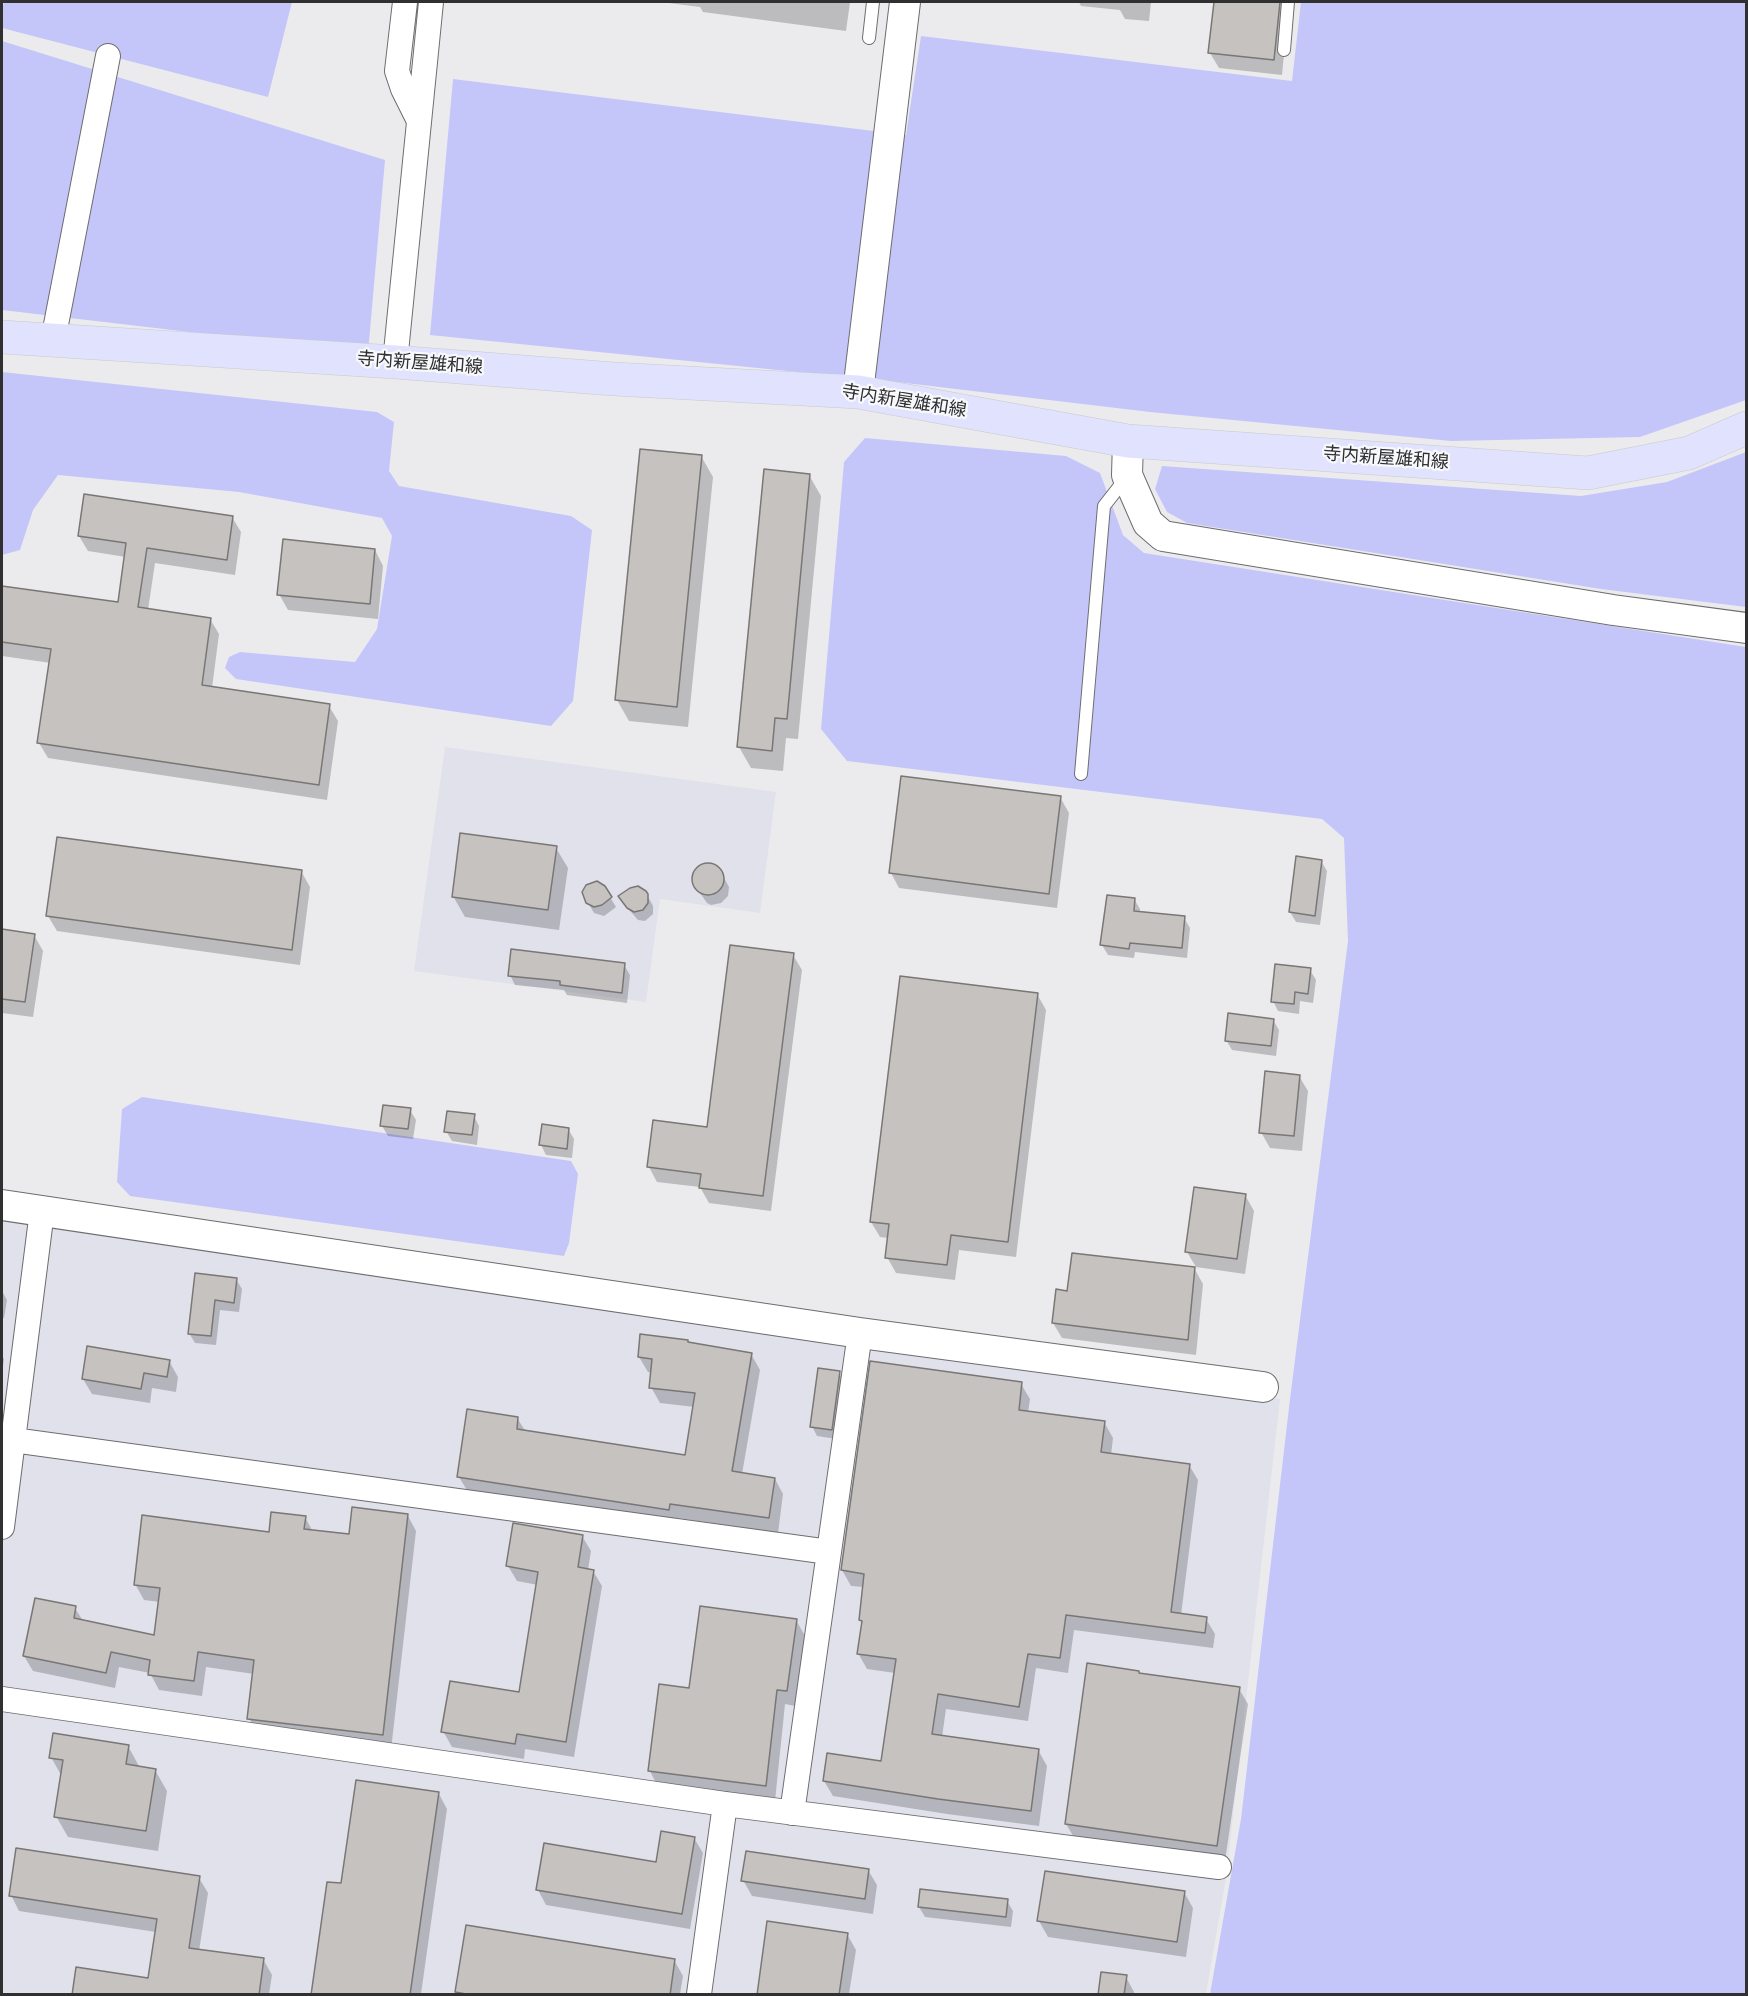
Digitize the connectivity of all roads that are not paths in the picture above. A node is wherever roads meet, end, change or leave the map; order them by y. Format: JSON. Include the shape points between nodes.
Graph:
{"nodes":[{"id":1,"x":405,"y":2,"type":"edge"},
{"id":2,"x":431,"y":2,"type":"edge"},
{"id":3,"x":873,"y":2,"type":"edge"},
{"id":4,"x":905,"y":2,"type":"edge"},
{"id":5,"x":1288,"y":2,"type":"edge"},
{"id":6,"x":869,"y":38,"type":"dead end"},
{"id":7,"x":1284,"y":50,"type":"dead end"},
{"id":8,"x":108,"y":56,"type":"dead end"},
{"id":9,"x":419,"y":121,"type":"junction"},
{"id":10,"x":2,"y":332,"type":"edge"},
{"id":11,"x":2,"y":337,"type":"edge"},
{"id":12,"x":53,"y":340,"type":"junction"},
{"id":13,"x":395,"y":362,"type":"junction"},
{"id":14,"x":858,"y":392,"type":"junction"},
{"id":15,"x":1746,"y":428,"type":"edge"},
{"id":16,"x":1128,"y":441,"type":"junction"},
{"id":17,"x":1127,"y":476,"type":"junction"},
{"id":18,"x":1746,"y":628,"type":"edge"},
{"id":19,"x":1081,"y":774,"type":"dead end"},
{"id":20,"x":2,"y":1204,"type":"edge"},
{"id":21,"x":42,"y":1211,"type":"junction"},
{"id":22,"x":860,"y":1333,"type":"junction"},
{"id":23,"x":1263,"y":1387,"type":"dead end"},
{"id":24,"x":13,"y":1440,"type":"junction"},
{"id":25,"x":2,"y":1527,"type":"edge"},
{"id":26,"x":829,"y":1552,"type":"junction"},
{"id":27,"x":2,"y":1699,"type":"edge"},
{"id":28,"x":725,"y":1804,"type":"junction"},
{"id":29,"x":792,"y":1813,"type":"junction"},
{"id":30,"x":1219,"y":1867,"type":"dead end"},
{"id":31,"x":699,"y":1995,"type":"edge"}],
"edges":[{"from":1,"to":9,"type":"street","via":[[397,71]]},
{"from":2,"to":9,"type":"street"},
{"from":3,"to":6,"type":"lane"},
{"from":4,"to":14,"type":"street"},
{"from":5,"to":7,"type":"lane"},
{"from":8,"to":12,"type":"street"},
{"from":9,"to":13,"type":"street"},
{"from":10,"to":12,"type":"main road","name":"寺内新屋雄和線"},
{"from":11,"to":12,"type":"main road","name":"寺内新屋雄和線"},
{"from":12,"to":13,"type":"main road","name":"寺内新屋雄和線"},
{"from":13,"to":14,"type":"main road","name":"寺内新屋雄和線"},
{"from":14,"to":16,"type":"main road","name":"寺内新屋雄和線"},
{"from":15,"to":16,"type":"main road","name":"寺内新屋雄和線","via":[[1689,453],[1588,473]]},
{"from":16,"to":17,"type":"street"},
{"from":17,"to":18,"type":"street","via":[[1148,523],[1163,536]]},
{"from":17,"to":19,"type":"lane","via":[[1104,506]]},
{"from":20,"to":21,"type":"street"},
{"from":21,"to":22,"type":"street"},
{"from":21,"to":24,"type":"street"},
{"from":22,"to":23,"type":"street"},
{"from":22,"to":26,"type":"street"},
{"from":24,"to":25,"type":"street"},
{"from":24,"to":26,"type":"street"},
{"from":26,"to":29,"type":"street"},
{"from":27,"to":28,"type":"street"},
{"from":28,"to":29,"type":"street"},
{"from":28,"to":31,"type":"street"},
{"from":29,"to":30,"type":"street"}]}
